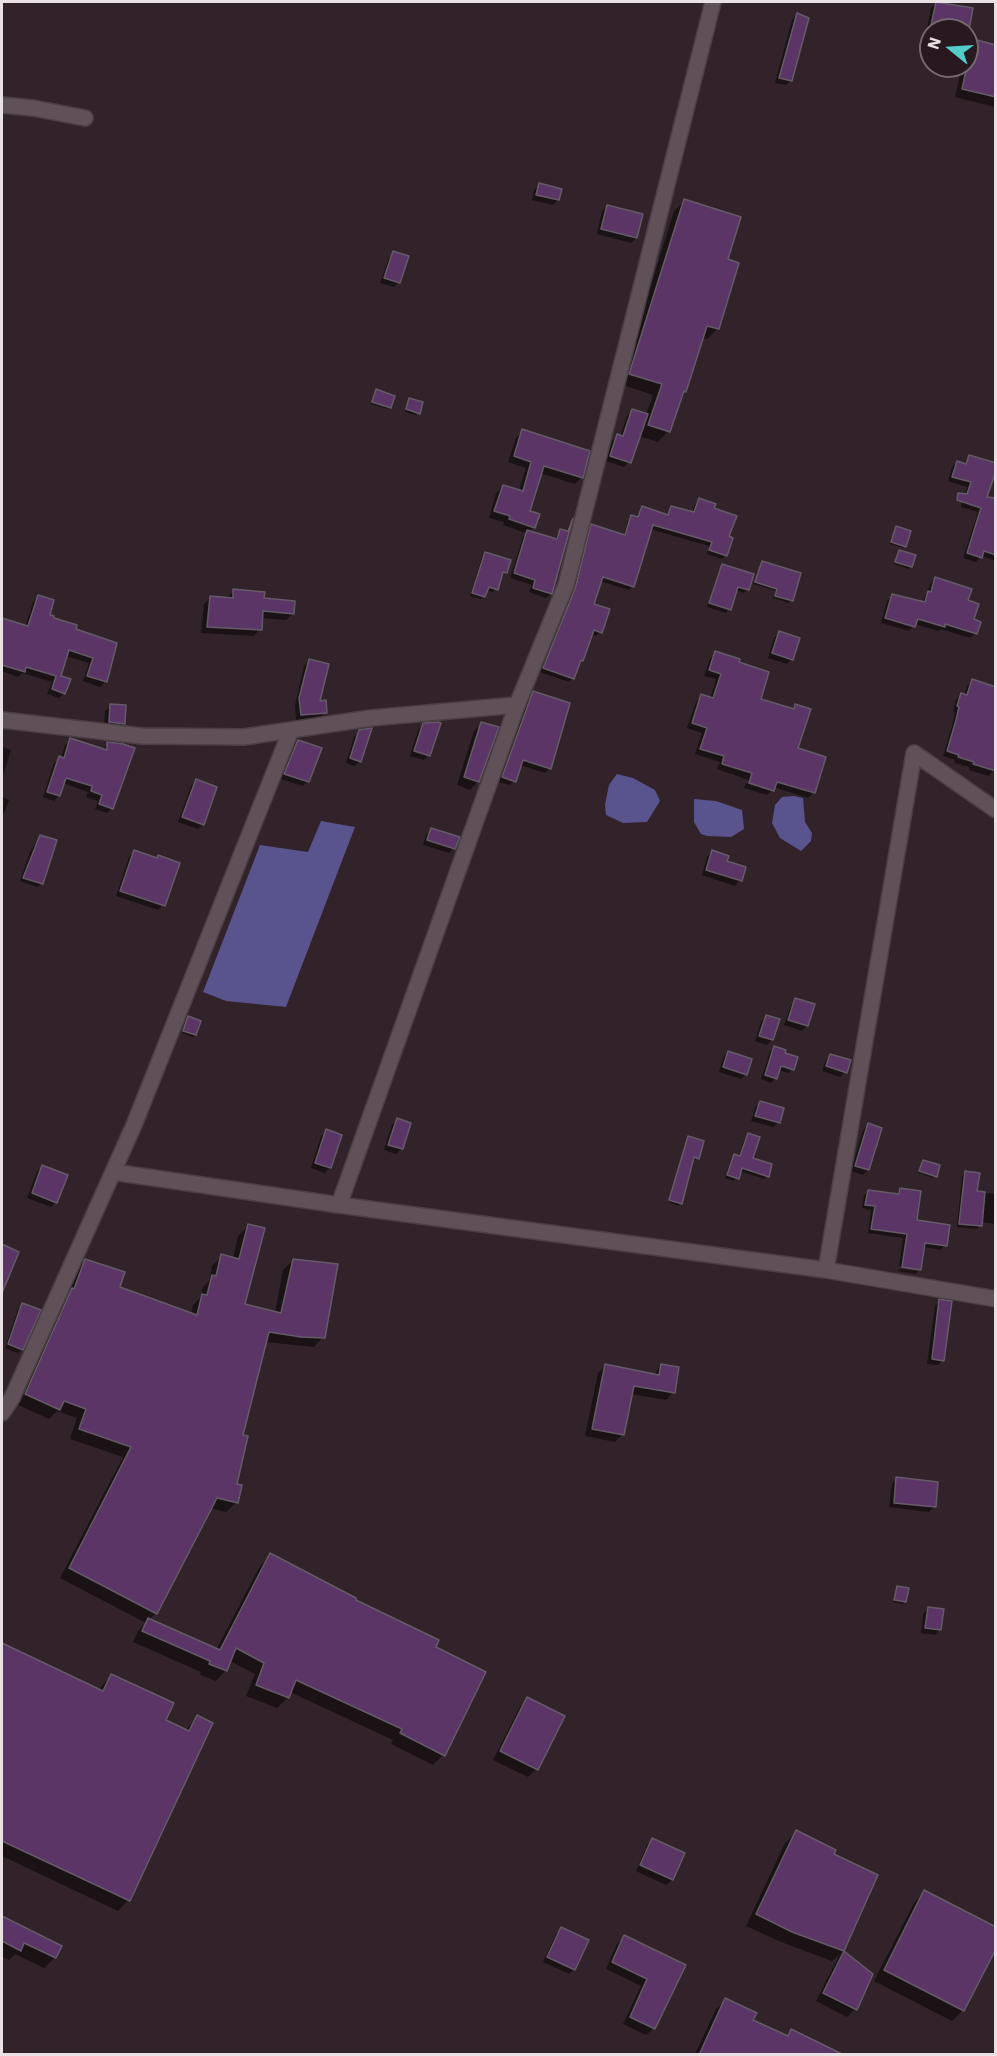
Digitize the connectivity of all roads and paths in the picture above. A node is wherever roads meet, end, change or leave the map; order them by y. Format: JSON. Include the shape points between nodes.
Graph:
{"nodes":[{"id":1,"x":713,"y":2,"type":"edge"},
{"id":2,"x":2,"y":105,"type":"edge"},
{"id":3,"x":85,"y":118,"type":"dead end"},
{"id":4,"x":518,"y":705,"type":"junction"},
{"id":5,"x":2,"y":720,"type":"edge"},
{"id":6,"x":291,"y":730,"type":"junction"},
{"id":7,"x":996,"y":810,"type":"edge"},
{"id":8,"x":113,"y":1172,"type":"junction"},
{"id":9,"x":339,"y":1204,"type":"junction"},
{"id":10,"x":826,"y":1269,"type":"junction"},
{"id":11,"x":996,"y":1299,"type":"edge"},
{"id":12,"x":2,"y":1413,"type":"edge"}],
"edges":[{"from":1,"to":4,"type":"street","via":[[566,585]]},
{"from":2,"to":3,"type":"street"},
{"from":4,"to":6,"type":"street","via":[[371,718]]},
{"from":4,"to":9,"type":"street"},
{"from":5,"to":6,"type":"street","via":[[142,736],[244,737]]},
{"from":6,"to":8,"type":"street"},
{"from":7,"to":10,"type":"street","via":[[914,753]]},
{"from":8,"to":9,"type":"street"},
{"from":8,"to":12,"type":"street"},
{"from":9,"to":10,"type":"street"},
{"from":10,"to":11,"type":"street"}]}
